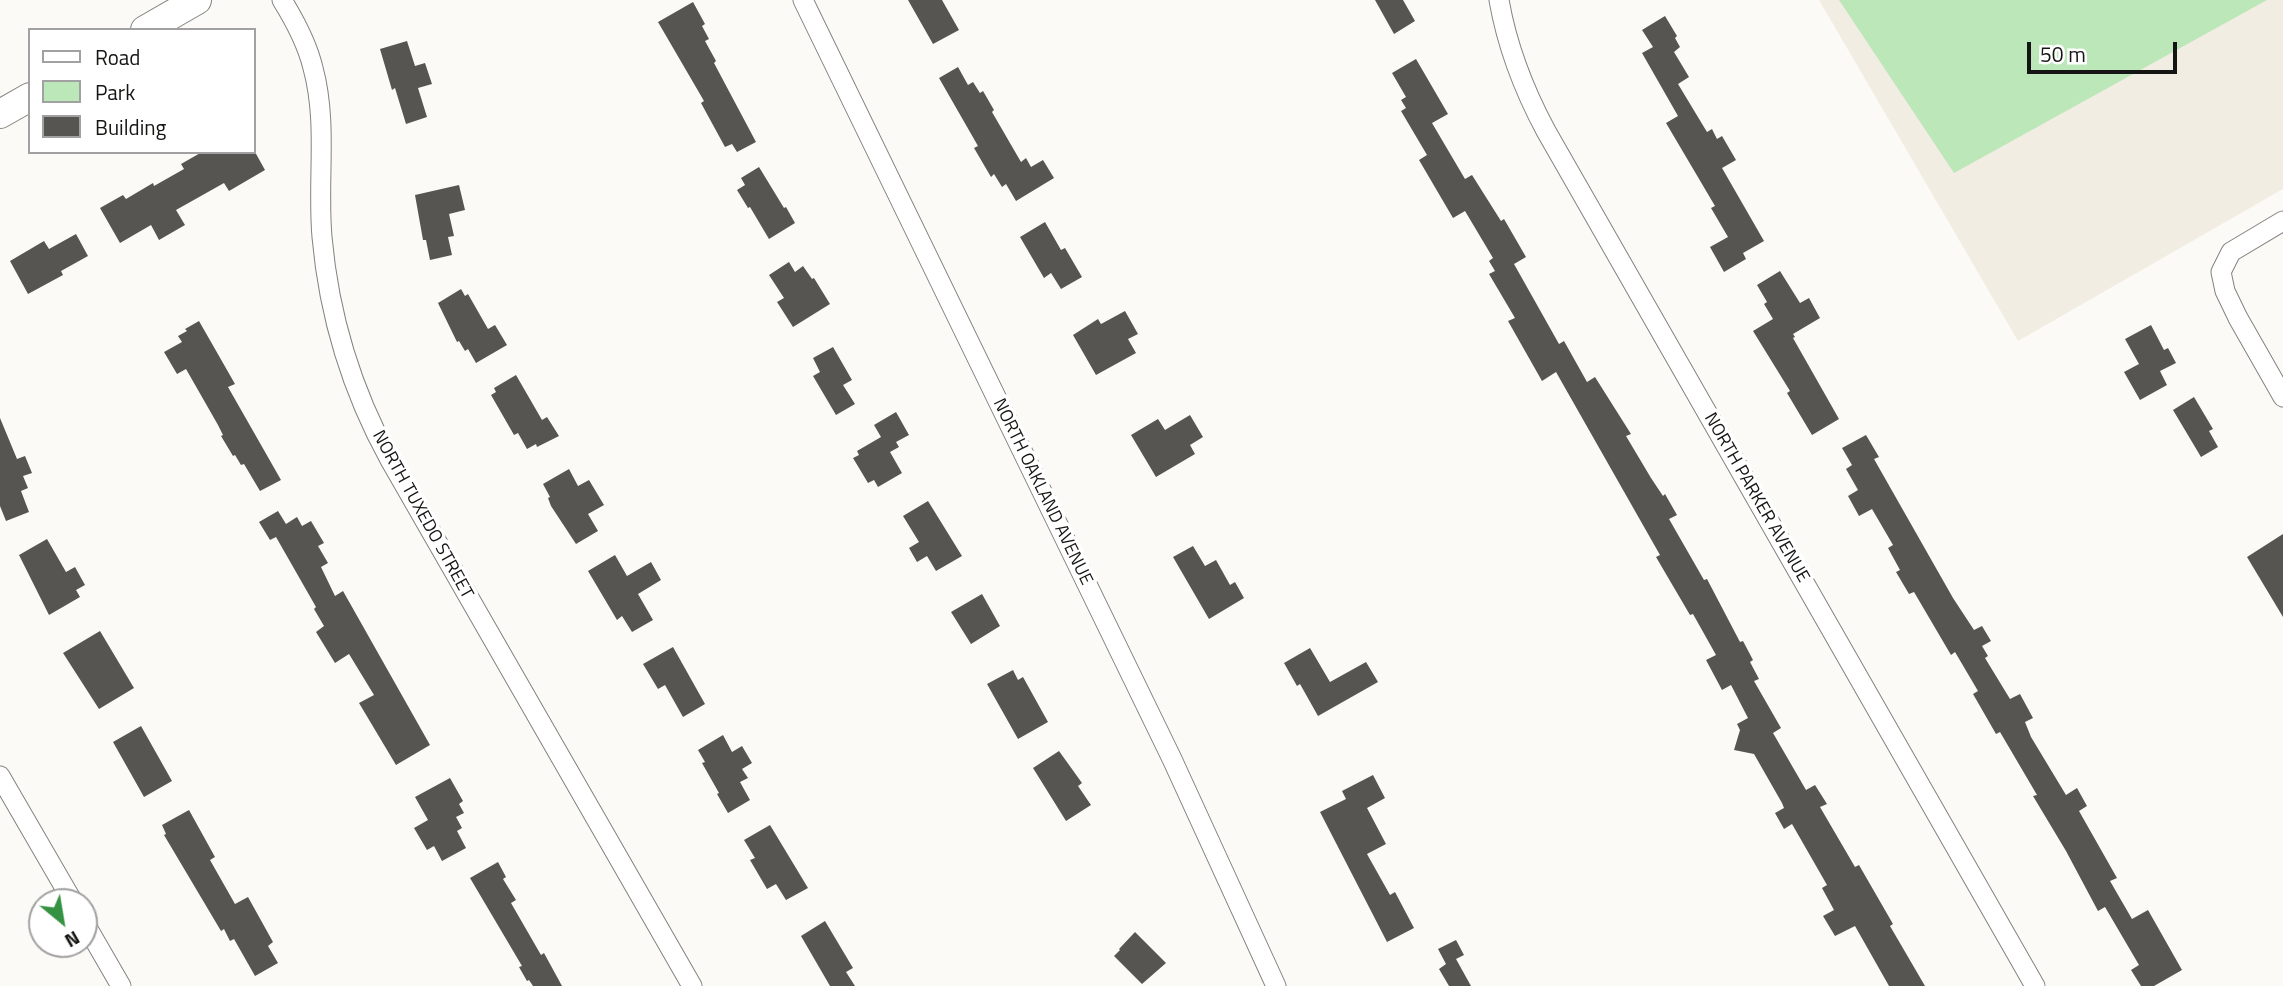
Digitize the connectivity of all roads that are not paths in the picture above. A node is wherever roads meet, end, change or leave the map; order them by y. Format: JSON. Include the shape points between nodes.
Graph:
{"nodes":[{"id":1,"x":197,"y":0,"type":"edge"},
{"id":2,"x":282,"y":0,"type":"edge"},
{"id":3,"x":803,"y":0,"type":"edge"},
{"id":4,"x":1499,"y":0,"type":"edge"},
{"id":5,"x":148,"y":28,"type":"edge"},
{"id":6,"x":28,"y":97,"type":"edge"},
{"id":7,"x":0,"y":114,"type":"edge"},
{"id":8,"x":2283,"y":221,"type":"edge"},
{"id":9,"x":2283,"y":397,"type":"edge"},
{"id":10,"x":0,"y":776,"type":"edge"},
{"id":11,"x":64,"y":888,"type":"edge"},
{"id":12,"x":98,"y":946,"type":"edge"},
{"id":13,"x":121,"y":986,"type":"edge"},
{"id":14,"x":692,"y":986,"type":"edge"},
{"id":15,"x":1276,"y":986,"type":"edge"},
{"id":16,"x":2035,"y":986,"type":"edge"}],
"edges":[{"from":1,"to":5,"type":"street"},
{"from":2,"to":14,"type":"street","name":"NORTH TUXEDO STREET","via":[[304,41],[317,83],[326,274],[337,329],[364,409]]},
{"from":3,"to":15,"type":"street","name":"NORTH OAKLAND AVENUE","via":[[1172,759]]},
{"from":4,"to":16,"type":"street","name":"NORTH PARKER AVENUE","via":[[1518,72],[1541,123]]},
{"from":6,"to":7,"type":"street"},
{"from":8,"to":9,"type":"street","via":[[2231,251],[2221,272],[2225,291]]},
{"from":10,"to":11,"type":"street"},
{"from":12,"to":13,"type":"street"}]}
